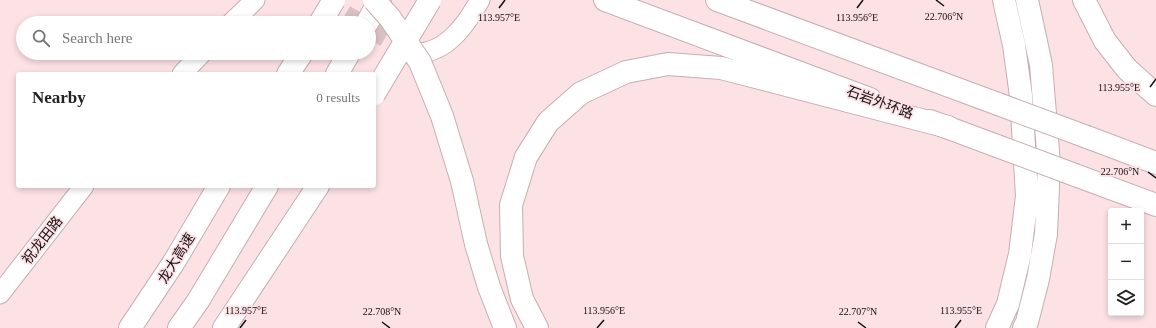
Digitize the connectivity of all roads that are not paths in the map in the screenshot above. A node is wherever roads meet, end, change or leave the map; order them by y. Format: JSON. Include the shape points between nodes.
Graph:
{"nodes":[{"id":1,"x":255,"y":0,"type":"edge"},
{"id":2,"x":334,"y":0,"type":"edge"},
{"id":3,"x":374,"y":0,"type":"edge"},
{"id":4,"x":380,"y":0,"type":"edge"},
{"id":5,"x":430,"y":0,"type":"edge"},
{"id":6,"x":480,"y":0,"type":"edge"},
{"id":7,"x":605,"y":0,"type":"edge"},
{"id":8,"x":717,"y":0,"type":"edge"},
{"id":9,"x":1004,"y":0,"type":"edge"},
{"id":10,"x":1027,"y":0,"type":"edge"},
{"id":11,"x":1084,"y":0,"type":"edge"},
{"id":12,"x":238,"y":16,"type":"edge"},
{"id":13,"x":324,"y":16,"type":"edge"},
{"id":14,"x":371,"y":16,"type":"edge"},
{"id":15,"x":410,"y":52,"type":"tunnel mouth"},
{"id":16,"x":195,"y":60,"type":"edge"},
{"id":17,"x":297,"y":60,"type":"edge"},
{"id":18,"x":346,"y":60,"type":"edge"},
{"id":19,"x":184,"y":72,"type":"edge"},
{"id":20,"x":289,"y":72,"type":"edge"},
{"id":21,"x":339,"y":72,"type":"edge"},
{"id":22,"x":376,"y":91,"type":"edge"},
{"id":23,"x":1156,"y":96,"type":"edge"},
{"id":24,"x":948,"y":127,"type":"junction"},
{"id":25,"x":1156,"y":163,"type":"edge"},
{"id":26,"x":82,"y":188,"type":"edge"},
{"id":27,"x":218,"y":188,"type":"edge"},
{"id":28,"x":266,"y":188,"type":"edge"},
{"id":29,"x":317,"y":188,"type":"edge"},
{"id":30,"x":1115,"y":190,"type":"junction"},
{"id":31,"x":1156,"y":205,"type":"edge"},
{"id":32,"x":1156,"y":212,"type":"edge"},
{"id":33,"x":0,"y":294,"type":"edge"},
{"id":34,"x":130,"y":328,"type":"edge"},
{"id":35,"x":179,"y":328,"type":"edge"},
{"id":36,"x":224,"y":328,"type":"edge"},
{"id":37,"x":505,"y":328,"type":"edge"},
{"id":38,"x":537,"y":328,"type":"edge"},
{"id":39,"x":997,"y":328,"type":"edge"},
{"id":40,"x":1024,"y":328,"type":"edge"}],
"edges":[{"from":1,"to":12,"type":"street"},
{"from":2,"to":13,"type":"main road","bridge":true},
{"from":3,"to":37,"type":"main road","bridge":true,"via":[[390,18],[420,62],[442,116],[462,181],[476,244]]},
{"from":4,"to":14,"type":"main road"},
{"from":5,"to":22,"type":"main road","bridge":true},
{"from":6,"to":15,"type":"street","via":[[456,34],[440,46],[425,52]]},
{"from":7,"to":24,"type":"main road","name":"石岩外环路"},
{"from":8,"to":25,"type":"main road","bridge":true},
{"from":9,"to":39,"type":"main road","via":[[1014,45],[1021,96],[1027,196],[1020,254],[1008,304]]},
{"from":10,"to":40,"type":"main road","via":[[1041,65],[1049,163],[1046,234],[1038,279]]},
{"from":11,"to":23,"type":"main road","via":[[1105,41],[1127,69]]},
{"from":16,"to":19,"type":"street"},
{"from":17,"to":20,"type":"main road"},
{"from":18,"to":21,"type":"main road"},
{"from":24,"to":30,"type":"main road","name":"石岩外环路","bridge":true},
{"from":24,"to":38,"type":"main road","via":[[721,68],[668,64],[626,72],[581,92],[548,122],[526,157],[511,205],[512,256],[522,299]]},
{"from":26,"to":33,"type":"street","name":"祝龙田路"},
{"from":27,"to":34,"type":"main road","name":"龙大高速","via":[[174,262]]},
{"from":28,"to":35,"type":"main road"},
{"from":29,"to":36,"type":"main road"},
{"from":30,"to":31,"type":"main road","name":"石岩外环路"},
{"from":30,"to":32,"type":"street"}]}
